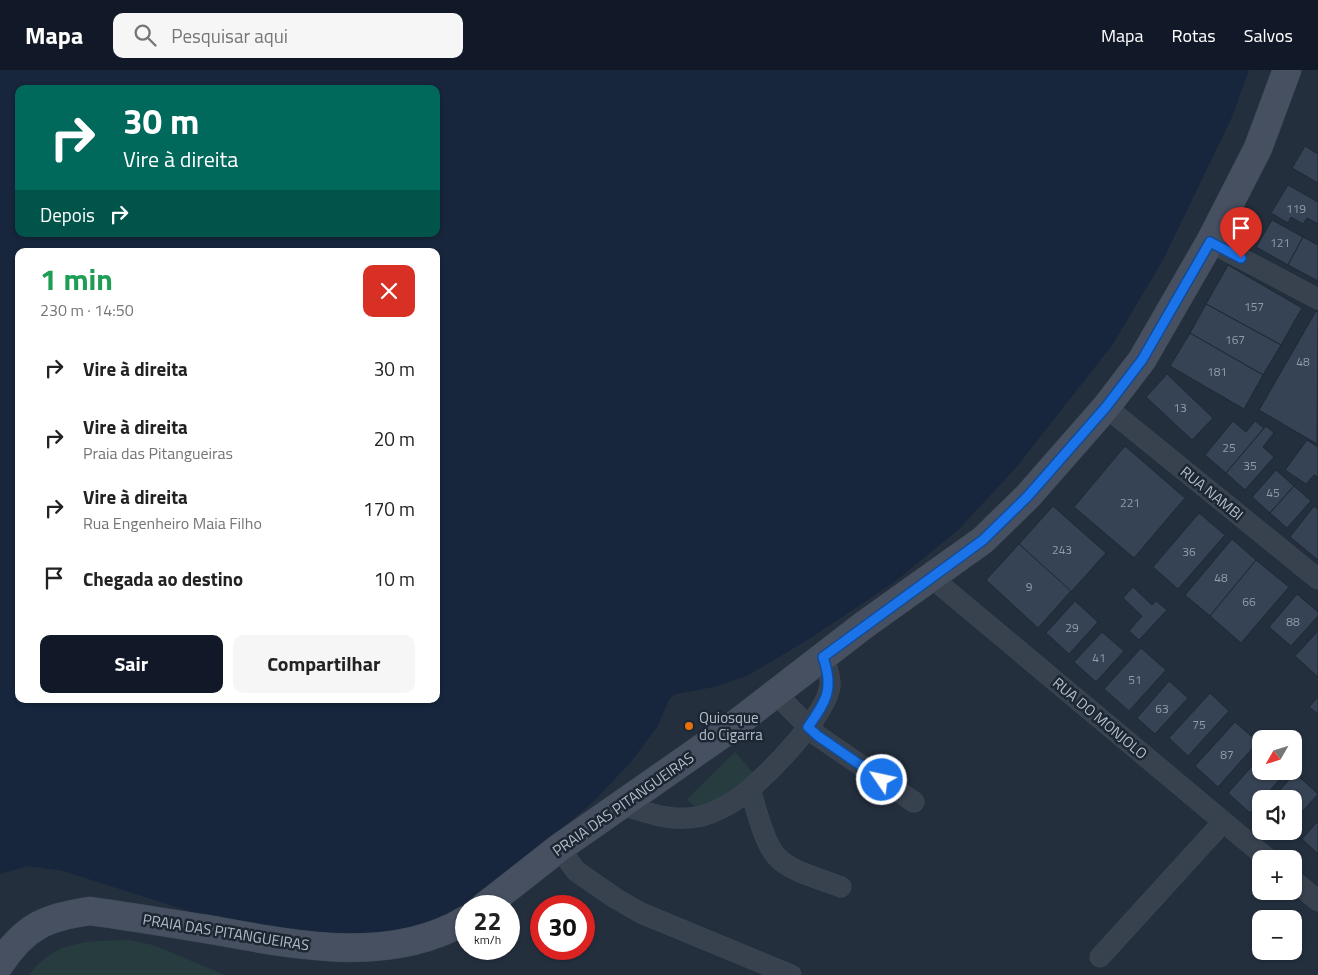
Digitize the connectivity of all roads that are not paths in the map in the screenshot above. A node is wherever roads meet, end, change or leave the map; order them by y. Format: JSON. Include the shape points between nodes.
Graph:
{"nodes":[{"id":1,"x":1287,"y":70,"type":"edge"},
{"id":2,"x":1210,"y":242,"type":"junction"},
{"id":3,"x":1318,"y":299,"type":"edge"},
{"id":4,"x":1106,"y":407,"type":"junction"},
{"id":5,"x":932,"y":578,"type":"junction"},
{"id":6,"x":1318,"y":580,"type":"edge"},
{"id":7,"x":823,"y":657,"type":"junction"},
{"id":8,"x":775,"y":693,"type":"junction"},
{"id":9,"x":808,"y":727,"type":"junction"},
{"id":10,"x":750,"y":789,"type":"junction"},
{"id":11,"x":914,"y":802,"type":"dead end"},
{"id":12,"x":620,"y":804,"type":"junction"},
{"id":13,"x":1224,"y":822,"type":"junction"},
{"id":14,"x":559,"y":848,"type":"junction"},
{"id":15,"x":1257,"y":850,"type":"edge"},
{"id":16,"x":841,"y":887,"type":"dead end"},
{"id":17,"x":1302,"y":888,"type":"edge"},
{"id":18,"x":499,"y":895,"type":"edge"},
{"id":19,"x":1318,"y":901,"type":"edge"},
{"id":20,"x":455,"y":926,"type":"edge"},
{"id":21,"x":1100,"y":957,"type":"dead end"},
{"id":22,"x":0,"y":964,"type":"edge"},
{"id":23,"x":791,"y":975,"type":"edge"}],
"edges":[{"from":1,"to":2,"type":"main road","name":"PRAIA DAS PITANGUEIRAS","via":[[1258,148]]},
{"from":2,"to":3,"type":"street"},
{"from":2,"to":4,"type":"main road","name":"PRAIA DAS PITANGUEIRAS","via":[[1142,360]]},
{"from":4,"to":5,"type":"main road","name":"PRAIA DAS PITANGUEIRAS","via":[[1028,496],[983,540]]},
{"from":4,"to":6,"type":"street","name":"RUA NAMBI"},
{"from":5,"to":7,"type":"main road","name":"PRAIA DAS PITANGUEIRAS"},
{"from":5,"to":13,"type":"street","name":"RUA DO MONJOLO"},
{"from":7,"to":8,"type":"main road","name":"PRAIA DAS PITANGUEIRAS"},
{"from":7,"to":9,"type":"street","via":[[830,686],[823,706]]},
{"from":8,"to":9,"type":"street"},
{"from":8,"to":12,"type":"main road","name":"PRAIA DAS PITANGUEIRAS","via":[[728,730]]},
{"from":9,"to":10,"type":"street"},
{"from":9,"to":11,"type":"street"},
{"from":10,"to":12,"type":"street","via":[[700,817],[672,820]]},
{"from":10,"to":16,"type":"street","via":[[777,857],[788,865]]},
{"from":12,"to":14,"type":"main road","name":"PRAIA DAS PITANGUEIRAS"},
{"from":13,"to":15,"type":"street","name":"RUA DO MONJOLO"},
{"from":13,"to":21,"type":"street"},
{"from":14,"to":18,"type":"main road","name":"PRAIA DAS PITANGUEIRAS"},
{"from":14,"to":23,"type":"street","via":[[576,871],[624,903]]},
{"from":17,"to":19,"type":"street"},
{"from":20,"to":22,"type":"main road","name":"PRAIA DAS PITANGUEIRAS","via":[[419,941],[366,948],[311,946],[90,911],[61,915],[32,927],[12,946]]}]}
